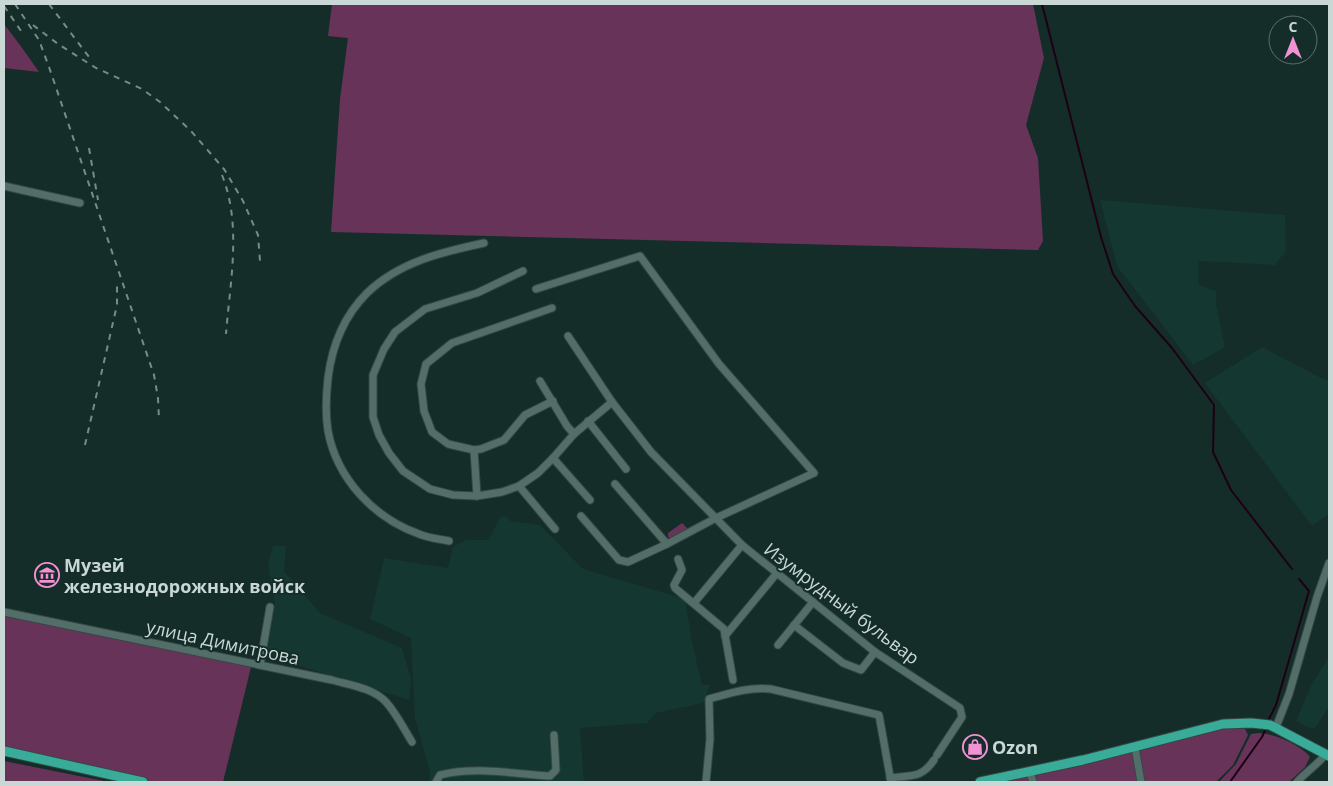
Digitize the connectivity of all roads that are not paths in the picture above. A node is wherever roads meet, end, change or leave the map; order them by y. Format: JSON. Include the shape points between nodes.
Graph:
{"nodes":[{"id":1,"x":4,"y":186,"type":"edge"},
{"id":2,"x":80,"y":203,"type":"dead end"},
{"id":3,"x":484,"y":243,"type":"dead end"},
{"id":4,"x":523,"y":271,"type":"dead end"},
{"id":5,"x":536,"y":289,"type":"dead end"},
{"id":6,"x":552,"y":308,"type":"dead end"},
{"id":7,"x":568,"y":336,"type":"dead end"},
{"id":8,"x":540,"y":381,"type":"dead end"},
{"id":9,"x":552,"y":401,"type":"junction"},
{"id":10,"x":612,"y":402,"type":"junction"},
{"id":11,"x":588,"y":421,"type":"junction"},
{"id":12,"x":574,"y":434,"type":"junction"},
{"id":13,"x":474,"y":450,"type":"junction"},
{"id":14,"x":553,"y":458,"type":"junction"},
{"id":15,"x":626,"y":469,"type":"dead end"},
{"id":16,"x":615,"y":484,"type":"dead end"},
{"id":17,"x":519,"y":486,"type":"junction"},
{"id":18,"x":477,"y":496,"type":"junction"},
{"id":19,"x":590,"y":500,"type":"dead end"},
{"id":20,"x":581,"y":516,"type":"dead end"},
{"id":21,"x":716,"y":518,"type":"junction"},
{"id":22,"x":555,"y":529,"type":"dead end"},
{"id":23,"x":449,"y":541,"type":"dead end"},
{"id":24,"x":667,"y":544,"type":"junction"},
{"id":25,"x":742,"y":545,"type":"junction"},
{"id":26,"x":678,"y":559,"type":"dead end"},
{"id":27,"x":1329,"y":563,"type":"edge"},
{"id":28,"x":777,"y":573,"type":"junction"},
{"id":29,"x":813,"y":602,"type":"junction"},
{"id":30,"x":694,"y":603,"type":"junction"},
{"id":31,"x":270,"y":607,"type":"dead end"},
{"id":32,"x":4,"y":612,"type":"edge"},
{"id":33,"x":794,"y":625,"type":"junction"},
{"id":34,"x":725,"y":636,"type":"junction"},
{"id":35,"x":778,"y":645,"type":"dead end"},
{"id":36,"x":875,"y":652,"type":"junction"},
{"id":37,"x":260,"y":665,"type":"junction"},
{"id":38,"x":733,"y":680,"type":"dead end"},
{"id":39,"x":1269,"y":725,"type":"junction"},
{"id":40,"x":554,"y":735,"type":"dead end"},
{"id":41,"x":412,"y":742,"type":"dead end"},
{"id":42,"x":1135,"y":747,"type":"junction"},
{"id":43,"x":4,"y":751,"type":"edge"},
{"id":44,"x":1328,"y":755,"type":"edge"},
{"id":45,"x":1030,"y":772,"type":"junction"},
{"id":46,"x":891,"y":780,"type":"edge"},
{"id":47,"x":142,"y":782,"type":"edge"},
{"id":48,"x":436,"y":782,"type":"edge"},
{"id":49,"x":706,"y":782,"type":"edge"},
{"id":50,"x":980,"y":782,"type":"edge"},
{"id":51,"x":1032,"y":782,"type":"edge"},
{"id":52,"x":1141,"y":782,"type":"edge"},
{"id":53,"x":1297,"y":782,"type":"edge"}],
"edges":[{"from":1,"to":2,"type":"street"},
{"from":3,"to":23,"type":"street","via":[[415,262],[390,274],[367,293],[348,316],[334,345],[328,383],[328,431],[337,459],[351,484],[370,506],[394,523],[420,535]]},
{"from":4,"to":18,"type":"street","via":[[477,293],[425,309],[395,332],[372,375],[373,417],[379,435],[403,472],[430,489],[453,495]]},
{"from":5,"to":21,"type":"street","via":[[640,256],[719,364],[814,473]]},
{"from":6,"to":13,"type":"street","via":[[452,343],[426,364],[421,384],[424,411],[432,432],[448,444]]},
{"from":7,"to":10,"type":"street","name":"Изумрудный бульвар"},
{"from":8,"to":9,"type":"street"},
{"from":9,"to":12,"type":"street"},
{"from":9,"to":13,"type":"street","via":[[525,415],[504,440]]},
{"from":10,"to":11,"type":"street"},
{"from":10,"to":21,"type":"street","name":"Изумрудный бульвар","via":[[651,452]]},
{"from":11,"to":12,"type":"street"},
{"from":11,"to":15,"type":"street"},
{"from":12,"to":14,"type":"street"},
{"from":13,"to":18,"type":"street"},
{"from":14,"to":17,"type":"street"},
{"from":14,"to":19,"type":"street"},
{"from":16,"to":24,"type":"street"},
{"from":17,"to":18,"type":"street"},
{"from":17,"to":22,"type":"street"},
{"from":20,"to":24,"type":"street","via":[[624,562]]},
{"from":21,"to":24,"type":"street"},
{"from":21,"to":25,"type":"street","name":"Изумрудный бульвар"},
{"from":25,"to":28,"type":"street","name":"Изумрудный бульвар"},
{"from":25,"to":30,"type":"street"},
{"from":26,"to":30,"type":"street","via":[[682,572],[675,588]]},
{"from":27,"to":39,"type":"street","via":[[1289,694]]},
{"from":28,"to":29,"type":"street","name":"Изумрудный бульвар"},
{"from":28,"to":34,"type":"street"},
{"from":29,"to":33,"type":"street"},
{"from":29,"to":36,"type":"street","name":"Изумрудный бульвар"},
{"from":30,"to":34,"type":"street","via":[[724,630]]},
{"from":31,"to":37,"type":"street"},
{"from":32,"to":37,"type":"street","name":"улица Димитрова"},
{"from":33,"to":35,"type":"street"},
{"from":33,"to":36,"type":"street","via":[[843,663],[861,670]]},
{"from":34,"to":38,"type":"street"},
{"from":36,"to":46,"type":"street","name":"Изумрудный бульвар","via":[[960,708],[962,716],[927,770]]},
{"from":37,"to":41,"type":"street","name":"улица Димитрова","via":[[332,680],[378,695],[387,703]]},
{"from":39,"to":42,"type":"main road","via":[[1223,724]]},
{"from":39,"to":44,"type":"main road"},
{"from":40,"to":48,"type":"street","via":[[556,770],[550,776],[457,771],[440,776]]},
{"from":42,"to":45,"type":"main road"},
{"from":42,"to":52,"type":"street"},
{"from":43,"to":47,"type":"main road"},
{"from":44,"to":53,"type":"street"},
{"from":45,"to":50,"type":"main road"},
{"from":45,"to":51,"type":"street"},
{"from":46,"to":49,"type":"street","via":[[879,715],[781,691],[749,688],[709,699]]}]}
